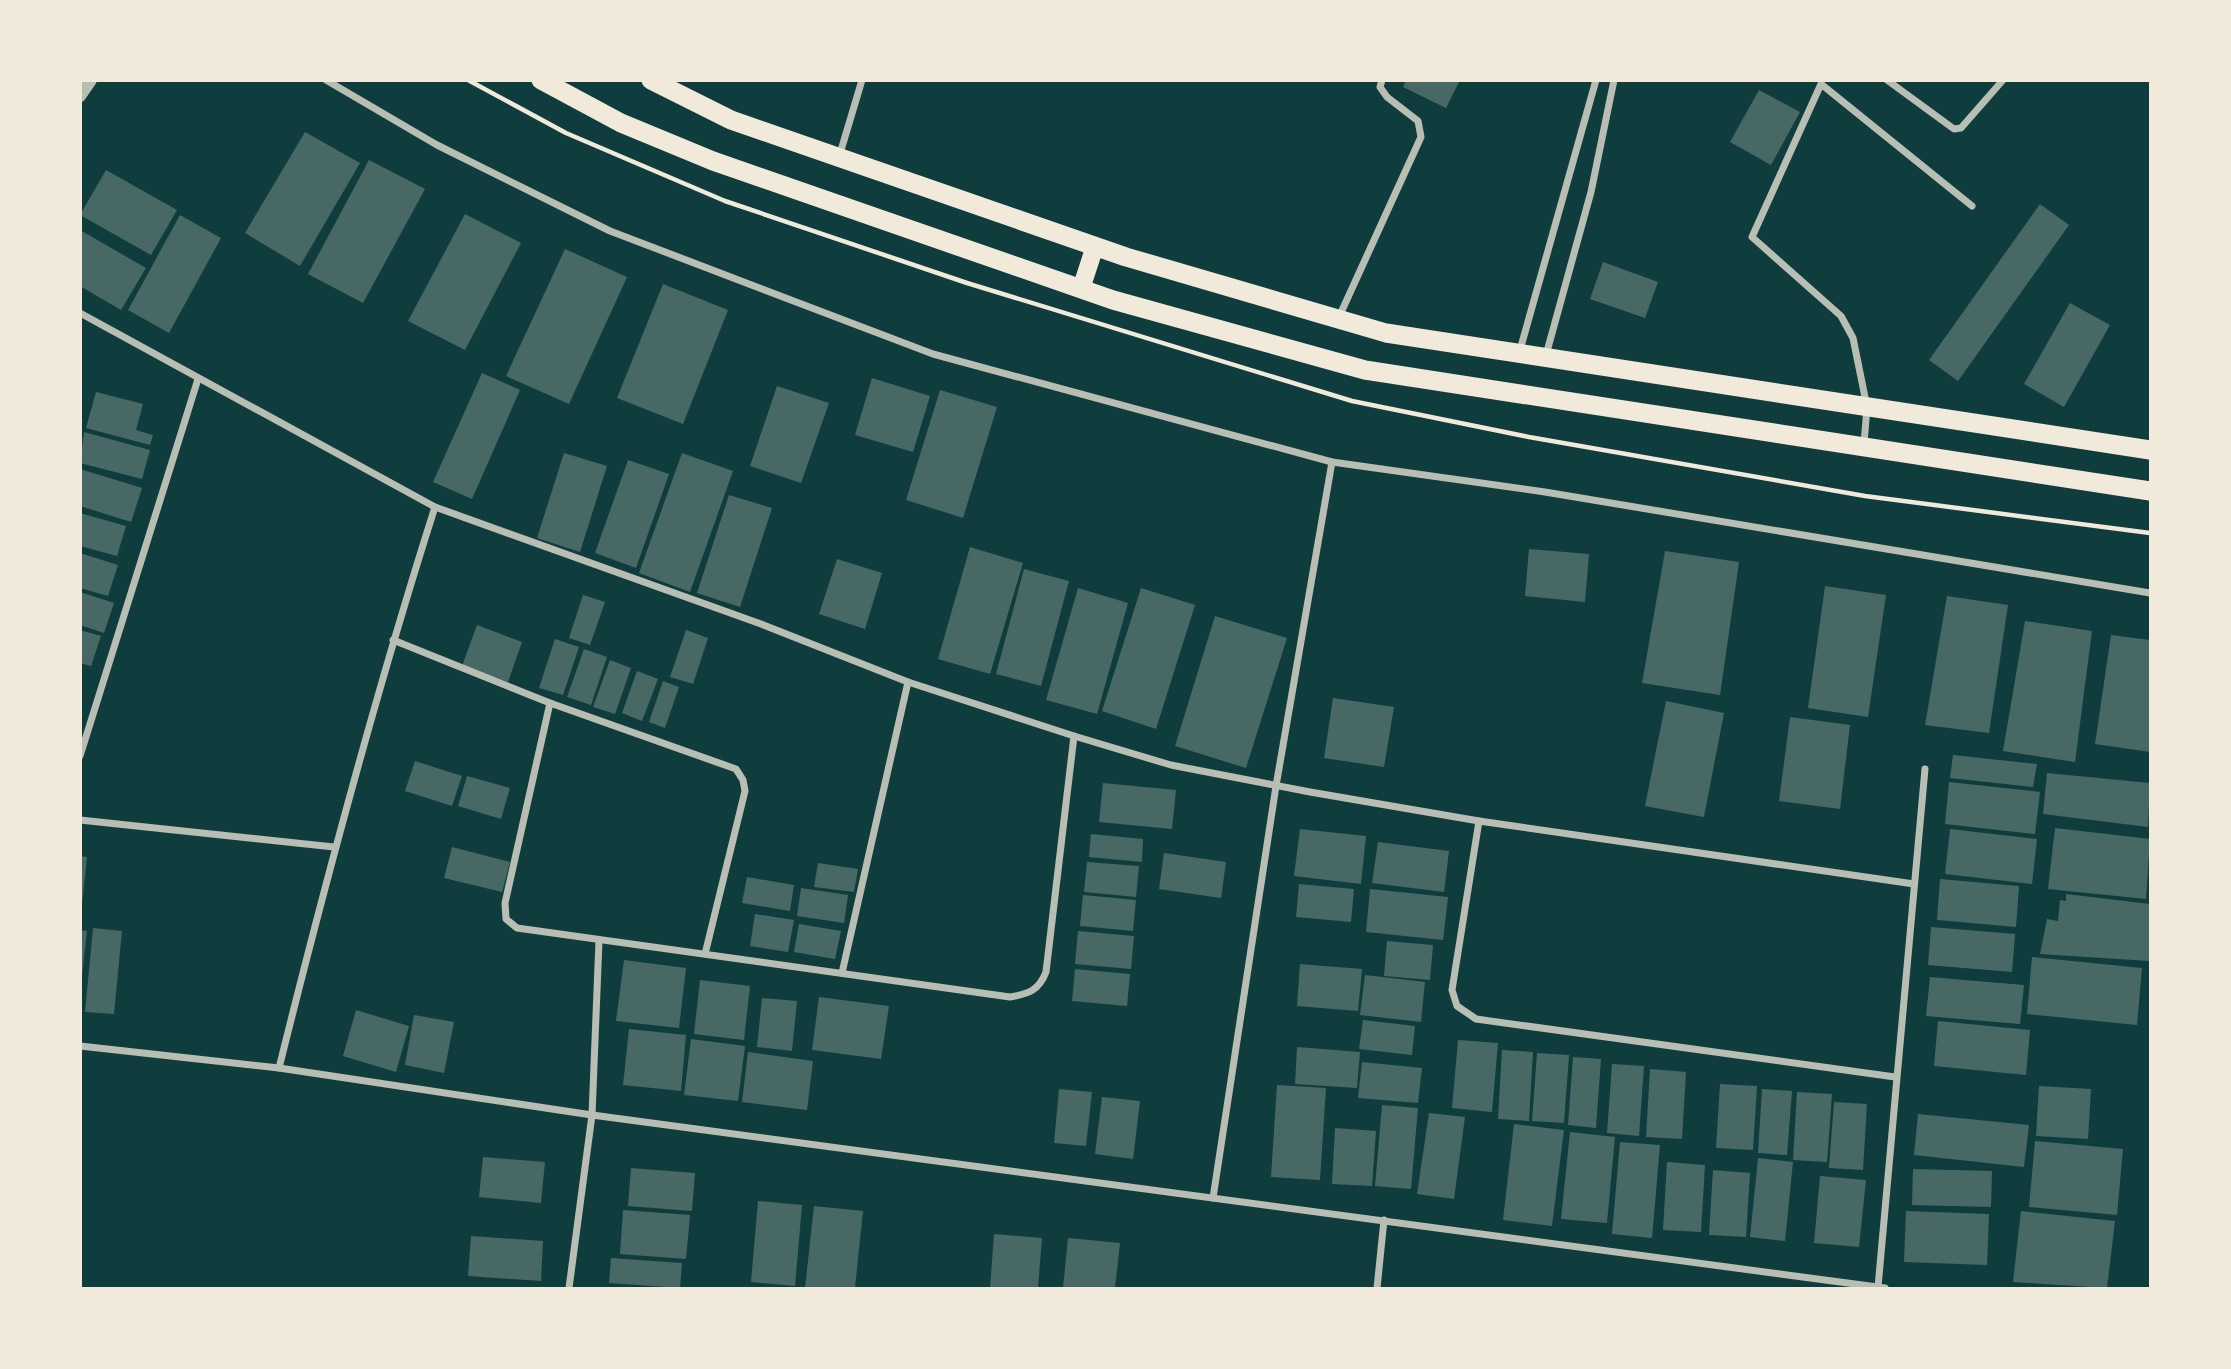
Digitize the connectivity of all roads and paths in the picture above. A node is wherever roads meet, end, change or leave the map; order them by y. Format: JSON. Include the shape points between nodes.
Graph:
{"nodes":[{"id":1,"x":90,"y":80,"type":"edge"},
{"id":2,"x":326,"y":80,"type":"edge"},
{"id":3,"x":541,"y":80,"type":"edge"},
{"id":4,"x":651,"y":80,"type":"edge"},
{"id":5,"x":862,"y":80,"type":"edge"},
{"id":6,"x":1382,"y":80,"type":"edge"},
{"id":7,"x":1596,"y":80,"type":"edge"},
{"id":8,"x":1614,"y":80,"type":"edge"},
{"id":9,"x":1887,"y":80,"type":"edge"},
{"id":10,"x":2003,"y":80,"type":"edge"},
{"id":11,"x":1818,"y":82,"type":"edge"},
{"id":12,"x":80,"y":96,"type":"edge"},
{"id":13,"x":839,"y":158,"type":"junction"},
{"id":14,"x":1972,"y":206,"type":"dead end"},
{"id":15,"x":1095,"y":246,"type":"junction"},
{"id":16,"x":1081,"y":289,"type":"junction"},
{"id":17,"x":80,"y":313,"type":"edge"},
{"id":18,"x":1338,"y":319,"type":"junction"},
{"id":19,"x":1520,"y":351,"type":"junction"},
{"id":20,"x":1545,"y":355,"type":"junction"},
{"id":21,"x":198,"y":379,"type":"junction"},
{"id":22,"x":1867,"y":407,"type":"junction"},
{"id":23,"x":1864,"y":448,"type":"junction"},
{"id":24,"x":2151,"y":450,"type":"edge"},
{"id":25,"x":1332,"y":463,"type":"junction"},
{"id":26,"x":2151,"y":491,"type":"edge"},
{"id":27,"x":435,"y":507,"type":"junction"},
{"id":28,"x":2151,"y":593,"type":"edge"},
{"id":29,"x":393,"y":639,"type":"junction"},
{"id":30,"x":908,"y":682,"type":"junction"},
{"id":31,"x":550,"y":703,"type":"junction"},
{"id":32,"x":1074,"y":736,"type":"junction"},
{"id":33,"x":80,"y":756,"type":"edge"},
{"id":34,"x":1925,"y":769,"type":"dead end"},
{"id":35,"x":1276,"y":786,"type":"junction"},
{"id":36,"x":80,"y":820,"type":"edge"},
{"id":37,"x":1479,"y":821,"type":"junction"},
{"id":38,"x":334,"y":847,"type":"junction"},
{"id":39,"x":1914,"y":884,"type":"junction"},
{"id":40,"x":599,"y":941,"type":"junction"},
{"id":41,"x":705,"y":954,"type":"junction"},
{"id":42,"x":842,"y":973,"type":"junction"},
{"id":43,"x":80,"y":1046,"type":"edge"},
{"id":44,"x":278,"y":1068,"type":"junction"},
{"id":45,"x":1895,"y":1077,"type":"junction"},
{"id":46,"x":592,"y":1115,"type":"junction"},
{"id":47,"x":1213,"y":1198,"type":"junction"},
{"id":48,"x":1384,"y":1220,"type":"junction"},
{"id":49,"x":1882,"y":1288,"type":"edge"},
{"id":50,"x":569,"y":1289,"type":"edge"},
{"id":51,"x":1377,"y":1289,"type":"edge"}],
"edges":[{"from":1,"to":12,"type":"street"},
{"from":2,"to":25,"type":"street","via":[[437,145],[610,231],[855,325],[933,354]]},
{"from":3,"to":16,"type":"highway","via":[[621,123],[713,161]]},
{"from":4,"to":13,"type":"highway","via":[[731,120]]},
{"from":5,"to":13,"type":"street"},
{"from":6,"to":18,"type":"street","via":[[1380,87],[1387,97],[1418,121],[1421,137]]},
{"from":7,"to":19,"type":"street"},
{"from":8,"to":20,"type":"street","via":[[1591,192]]},
{"from":9,"to":10,"type":"street","via":[[1954,130],[1961,128]]},
{"from":11,"to":14,"type":"street"},
{"from":11,"to":22,"type":"street","via":[[1752,237],[1841,316],[1853,338]]},
{"from":13,"to":15,"type":"highway"},
{"from":15,"to":16,"type":"main road"},
{"from":15,"to":18,"type":"highway"},
{"from":16,"to":23,"type":"highway","via":[[1365,370]]},
{"from":17,"to":21,"type":"street"},
{"from":18,"to":19,"type":"highway","via":[[1386,332]]},
{"from":19,"to":20,"type":"highway"},
{"from":20,"to":22,"type":"highway"},
{"from":21,"to":27,"type":"street"},
{"from":21,"to":33,"type":"street"},
{"from":22,"to":23,"type":"street"},
{"from":22,"to":24,"type":"highway"},
{"from":23,"to":26,"type":"highway"},
{"from":25,"to":28,"type":"street","via":[[1545,492]]},
{"from":25,"to":35,"type":"street"},
{"from":27,"to":29,"type":"street"},
{"from":27,"to":30,"type":"street"},
{"from":29,"to":31,"type":"street"},
{"from":29,"to":38,"type":"street"},
{"from":30,"to":32,"type":"street"},
{"from":30,"to":42,"type":"street"},
{"from":31,"to":40,"type":"street","via":[[505,903],[506,919],[517,928]]},
{"from":31,"to":41,"type":"street","via":[[719,761],[736,769],[743,780],[745,791]]},
{"from":32,"to":35,"type":"street","via":[[1171,765]]},
{"from":32,"to":42,"type":"street","via":[[1041,985],[1028,994],[1010,997]]},
{"from":34,"to":39,"type":"street"},
{"from":35,"to":37,"type":"street"},
{"from":35,"to":47,"type":"street"},
{"from":36,"to":38,"type":"street"},
{"from":37,"to":39,"type":"street"},
{"from":37,"to":45,"type":"street","via":[[1451,990],[1457,1006],[1476,1019]]},
{"from":38,"to":44,"type":"street"},
{"from":39,"to":45,"type":"street"},
{"from":40,"to":41,"type":"street"},
{"from":40,"to":46,"type":"street"},
{"from":41,"to":42,"type":"street"},
{"from":43,"to":44,"type":"street"},
{"from":44,"to":46,"type":"street"},
{"from":45,"to":49,"type":"street"},
{"from":46,"to":47,"type":"street"},
{"from":46,"to":50,"type":"street"},
{"from":47,"to":48,"type":"street"},
{"from":48,"to":49,"type":"street"},
{"from":48,"to":51,"type":"street"}]}
